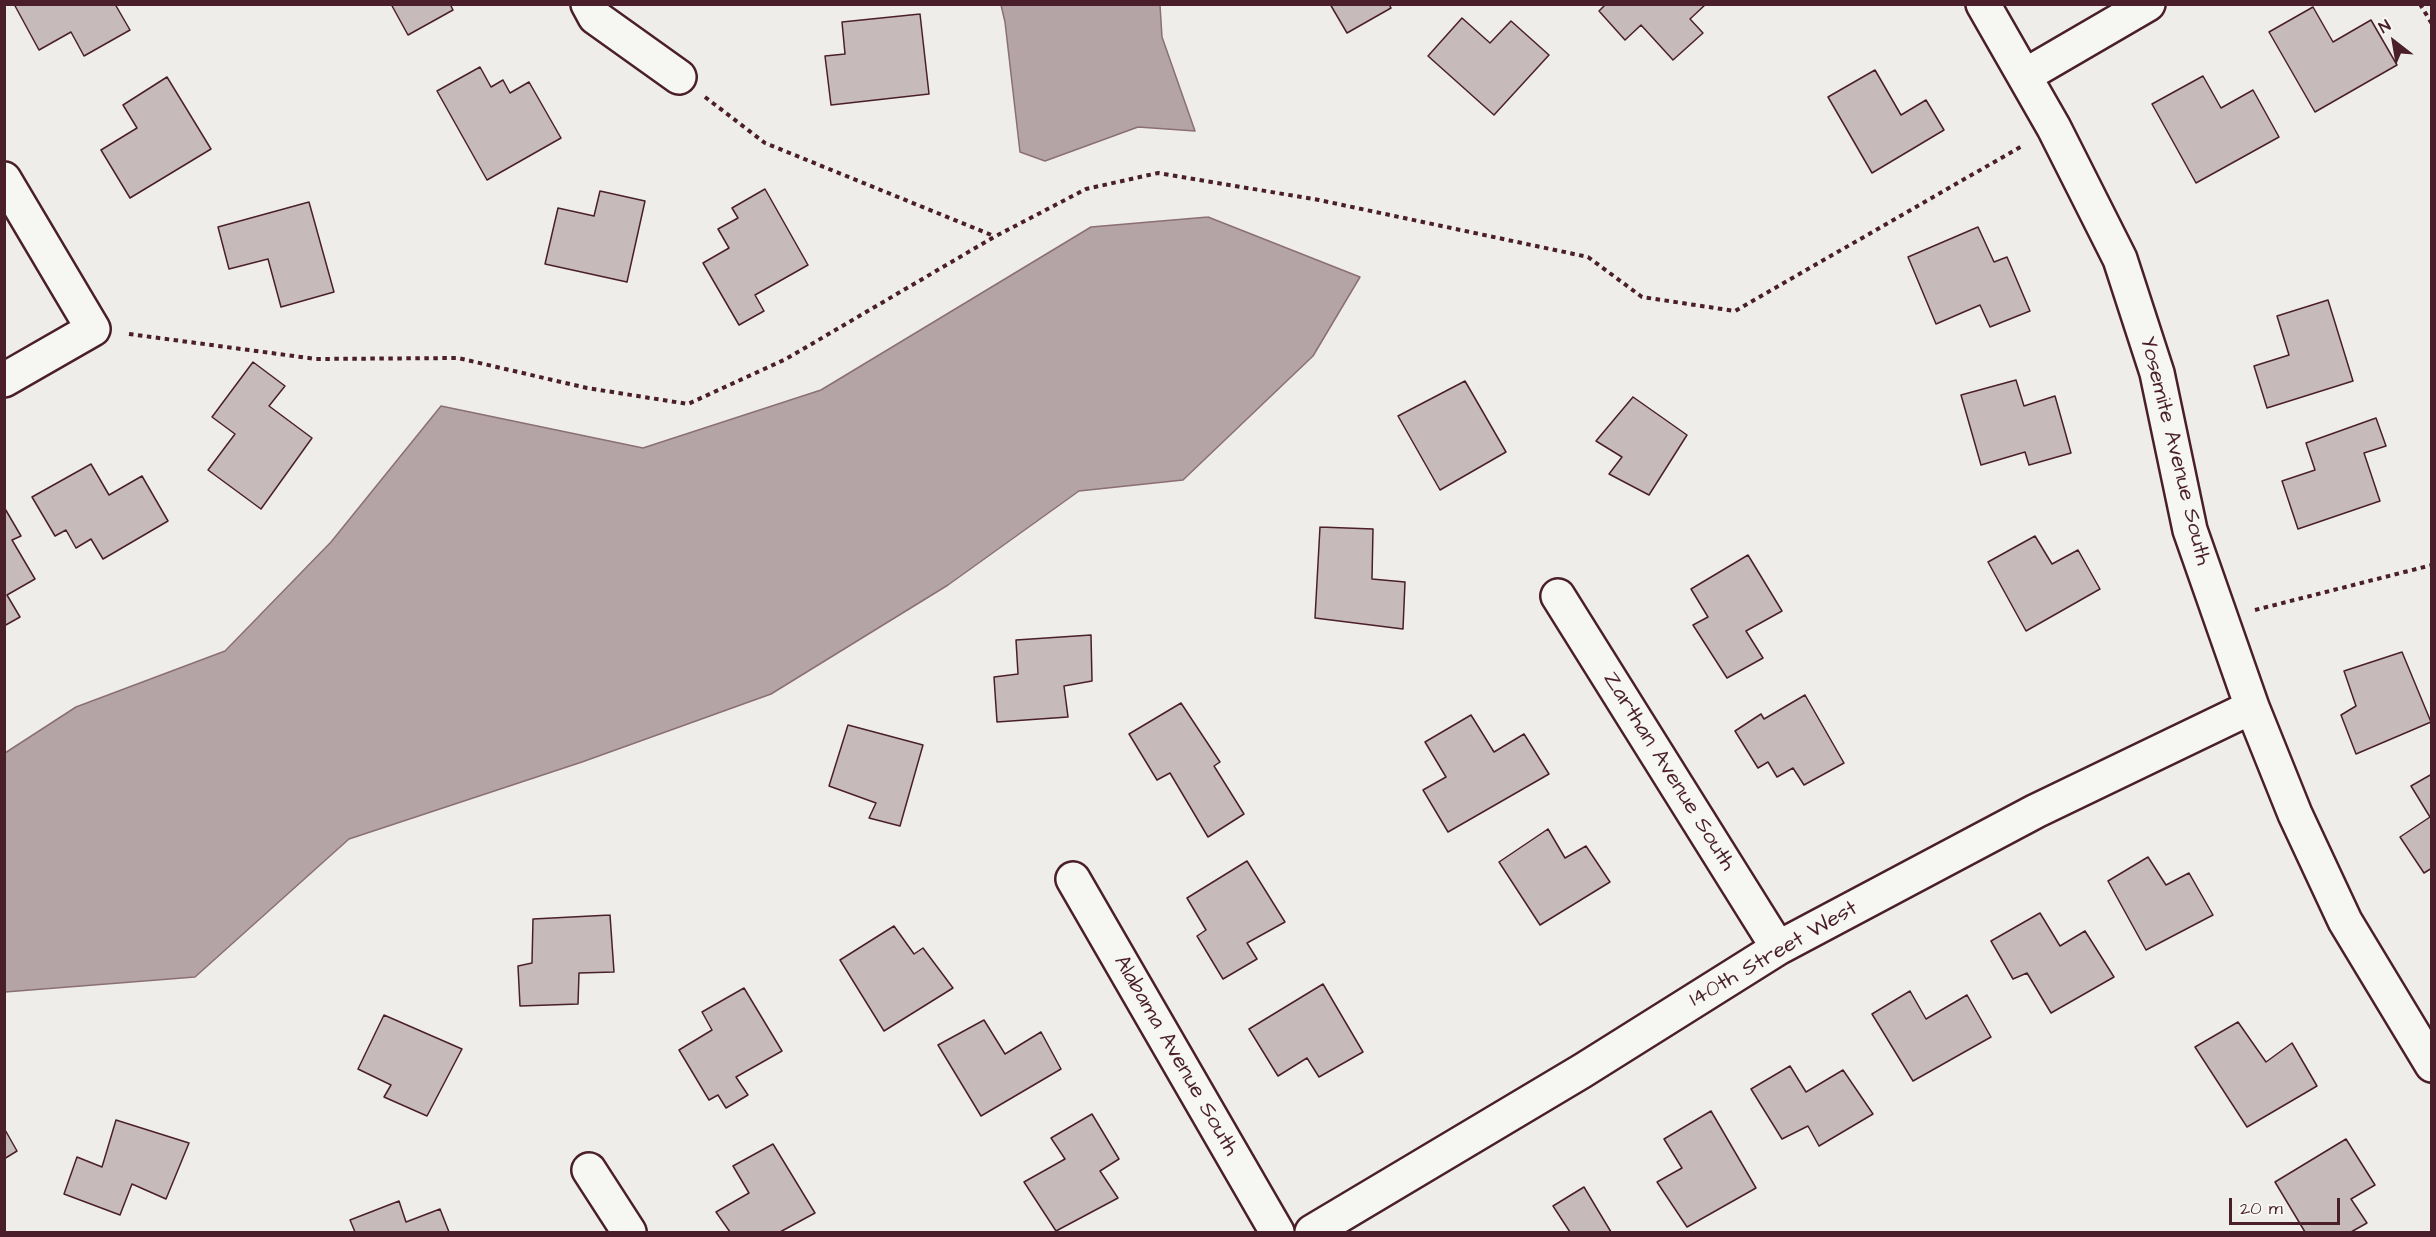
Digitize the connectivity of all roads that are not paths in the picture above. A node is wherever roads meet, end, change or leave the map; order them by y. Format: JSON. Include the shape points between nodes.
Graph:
{"nodes":[{"id":1,"x":588,"y":4,"type":"edge"},
{"id":2,"x":1983,"y":4,"type":"edge"},
{"id":3,"x":2148,"y":4,"type":"edge"},
{"id":4,"x":2026,"y":75,"type":"junction"},
{"id":5,"x":679,"y":77,"type":"road end"},
{"id":6,"x":4,"y":179,"type":"edge"},
{"id":7,"x":4,"y":380,"type":"edge"},
{"id":8,"x":1558,"y":596,"type":"dead end"},
{"id":9,"x":2252,"y":708,"type":"junction"},
{"id":10,"x":1073,"y":879,"type":"dead end"},
{"id":11,"x":1778,"y":948,"type":"junction"},
{"id":12,"x":2432,"y":1065,"type":"edge"},
{"id":13,"x":589,"y":1170,"type":"dead end"},
{"id":14,"x":628,"y":1233,"type":"edge"},
{"id":15,"x":1277,"y":1233,"type":"edge"},
{"id":16,"x":1312,"y":1233,"type":"edge"}],
"edges":[{"from":1,"to":5,"type":"street","via":[[595,17]]},
{"from":2,"to":4,"type":"street","name":"Yosemite Avenue South"},
{"from":3,"to":4,"type":"street"},
{"from":4,"to":9,"type":"street","name":"Yosemite Avenue South","via":[[2120,259],[2157,373],[2190,530]]},
{"from":6,"to":7,"type":"street","via":[[93,329]]},
{"from":8,"to":11,"type":"street","name":"Zarthan Avenue South"},
{"from":9,"to":11,"type":"street","name":"140th Street West","via":[[2036,811]]},
{"from":9,"to":12,"type":"street","name":"Yosemite Avenue South","via":[[2295,814],[2345,921]]},
{"from":10,"to":15,"type":"street","name":"Alabama Avenue South"},
{"from":11,"to":16,"type":"street","name":"140th Street West"},
{"from":13,"to":14,"type":"street"}]}
